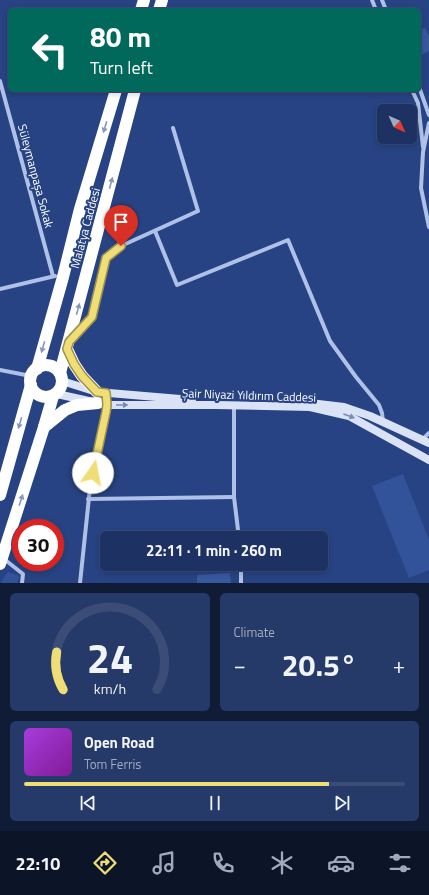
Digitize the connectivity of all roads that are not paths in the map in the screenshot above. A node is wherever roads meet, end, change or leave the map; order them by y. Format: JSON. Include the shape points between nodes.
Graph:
{"nodes":[{"id":1,"x":0,"y":81,"type":"edge"},
{"id":2,"x":115,"y":92,"type":"edge"},
{"id":3,"x":134,"y":92,"type":"edge"},
{"id":4,"x":413,"y":92,"type":"edge"},
{"id":5,"x":421,"y":92,"type":"edge"},
{"id":6,"x":429,"y":115,"type":"edge"},
{"id":7,"x":429,"y":124,"type":"edge"},
{"id":8,"x":173,"y":128,"type":"dead end"},
{"id":9,"x":423,"y":152,"type":"junction"},
{"id":10,"x":429,"y":227,"type":"edge"},
{"id":11,"x":155,"y":231,"type":"junction"},
{"id":12,"x":58,"y":276,"type":"junction"},
{"id":13,"x":0,"y":289,"type":"edge"},
{"id":14,"x":68,"y":346,"type":"junction"},
{"id":15,"x":0,"y":370,"type":"edge"},
{"id":16,"x":33,"y":376,"type":"junction"},
{"id":17,"x":61,"y":377,"type":"junction"},
{"id":18,"x":55,"y":395,"type":"junction"},
{"id":19,"x":102,"y":398,"type":"junction"},
{"id":20,"x":234,"y":405,"type":"junction"},
{"id":21,"x":383,"y":422,"type":"junction"},
{"id":22,"x":44,"y":427,"type":"junction"},
{"id":23,"x":427,"y":438,"type":"edge"},
{"id":24,"x":429,"y":460,"type":"edge"},
{"id":25,"x":0,"y":495,"type":"edge"},
{"id":26,"x":234,"y":497,"type":"junction"},
{"id":27,"x":88,"y":499,"type":"junction"},
{"id":28,"x":238,"y":531,"type":"edge"},
{"id":29,"x":1,"y":561,"type":"edge"},
{"id":30,"x":241,"y":571,"type":"edge"},
{"id":31,"x":22,"y":583,"type":"edge"},
{"id":32,"x":80,"y":583,"type":"edge"},
{"id":33,"x":241,"y":583,"type":"edge"}],
"edges":[{"from":1,"to":12,"type":"street","name":"Süleymanpaşa Sokak"},
{"from":2,"to":12,"type":"highway","name":"Malatya Caddesi","one_way":true},
{"from":14,"to":3,"type":"highway","name":"Malatya Caddesi","one_way":true},
{"from":4,"to":9,"type":"street","via":[[418,102]]},
{"from":5,"to":6,"type":"street"},
{"from":7,"to":9,"type":"street"},
{"from":8,"to":11,"type":"street","via":[[198,211]]},
{"from":9,"to":10,"type":"street","via":[[421,188]]},
{"from":11,"to":14,"type":"street","via":[[121,246],[106,258],[92,317]]},
{"from":11,"to":21,"type":"street","via":[[177,285],[288,240],[330,341],[379,405]]},
{"from":12,"to":13,"type":"street"},
{"from":12,"to":16,"type":"highway","name":"Malatya Caddesi","one_way":true},
{"from":14,"to":17,"type":"highway","name":"Malatya Caddesi"},
{"from":14,"to":19,"type":"highway","via":[[74,364]]},
{"from":15,"to":16,"type":"street"},
{"from":16,"to":17,"type":"highway","via":[[42,366],[47,365],[57,369]]},
{"from":16,"to":18,"type":"highway","via":[[35,393],[43,397]]},
{"from":16,"to":25,"type":"highway","name":"Malatya Caddesi","one_way":true},
{"from":17,"to":18,"type":"highway","via":[[61,388]]},
{"from":17,"to":19,"type":"street"},
{"from":18,"to":19,"type":"street","name":"Şair Niyazi Yıldırım Caddesi"},
{"from":18,"to":22,"type":"highway"},
{"from":19,"to":20,"type":"street","name":"Şair Niyazi Yıldırım Caddesi","one_way":true},
{"from":19,"to":21,"type":"street","via":[[315,403],[344,407]]},
{"from":19,"to":22,"type":"highway","via":[[77,404],[65,410]]},
{"from":19,"to":27,"type":"street"},
{"from":20,"to":24,"type":"street","name":"Şair Niyazi Yıldırım Caddesi","one_way":true,"via":[[310,407],[349,416]]},
{"from":20,"to":26,"type":"street"},
{"from":21,"to":23,"type":"street"},
{"from":29,"to":22,"type":"highway","one_way":true},
{"from":26,"to":27,"type":"street"},
{"from":26,"to":28,"type":"street"},
{"from":27,"to":32,"type":"street"},
{"from":29,"to":31,"type":"street","via":[[23,574]]},
{"from":30,"to":33,"type":"street"}]}
